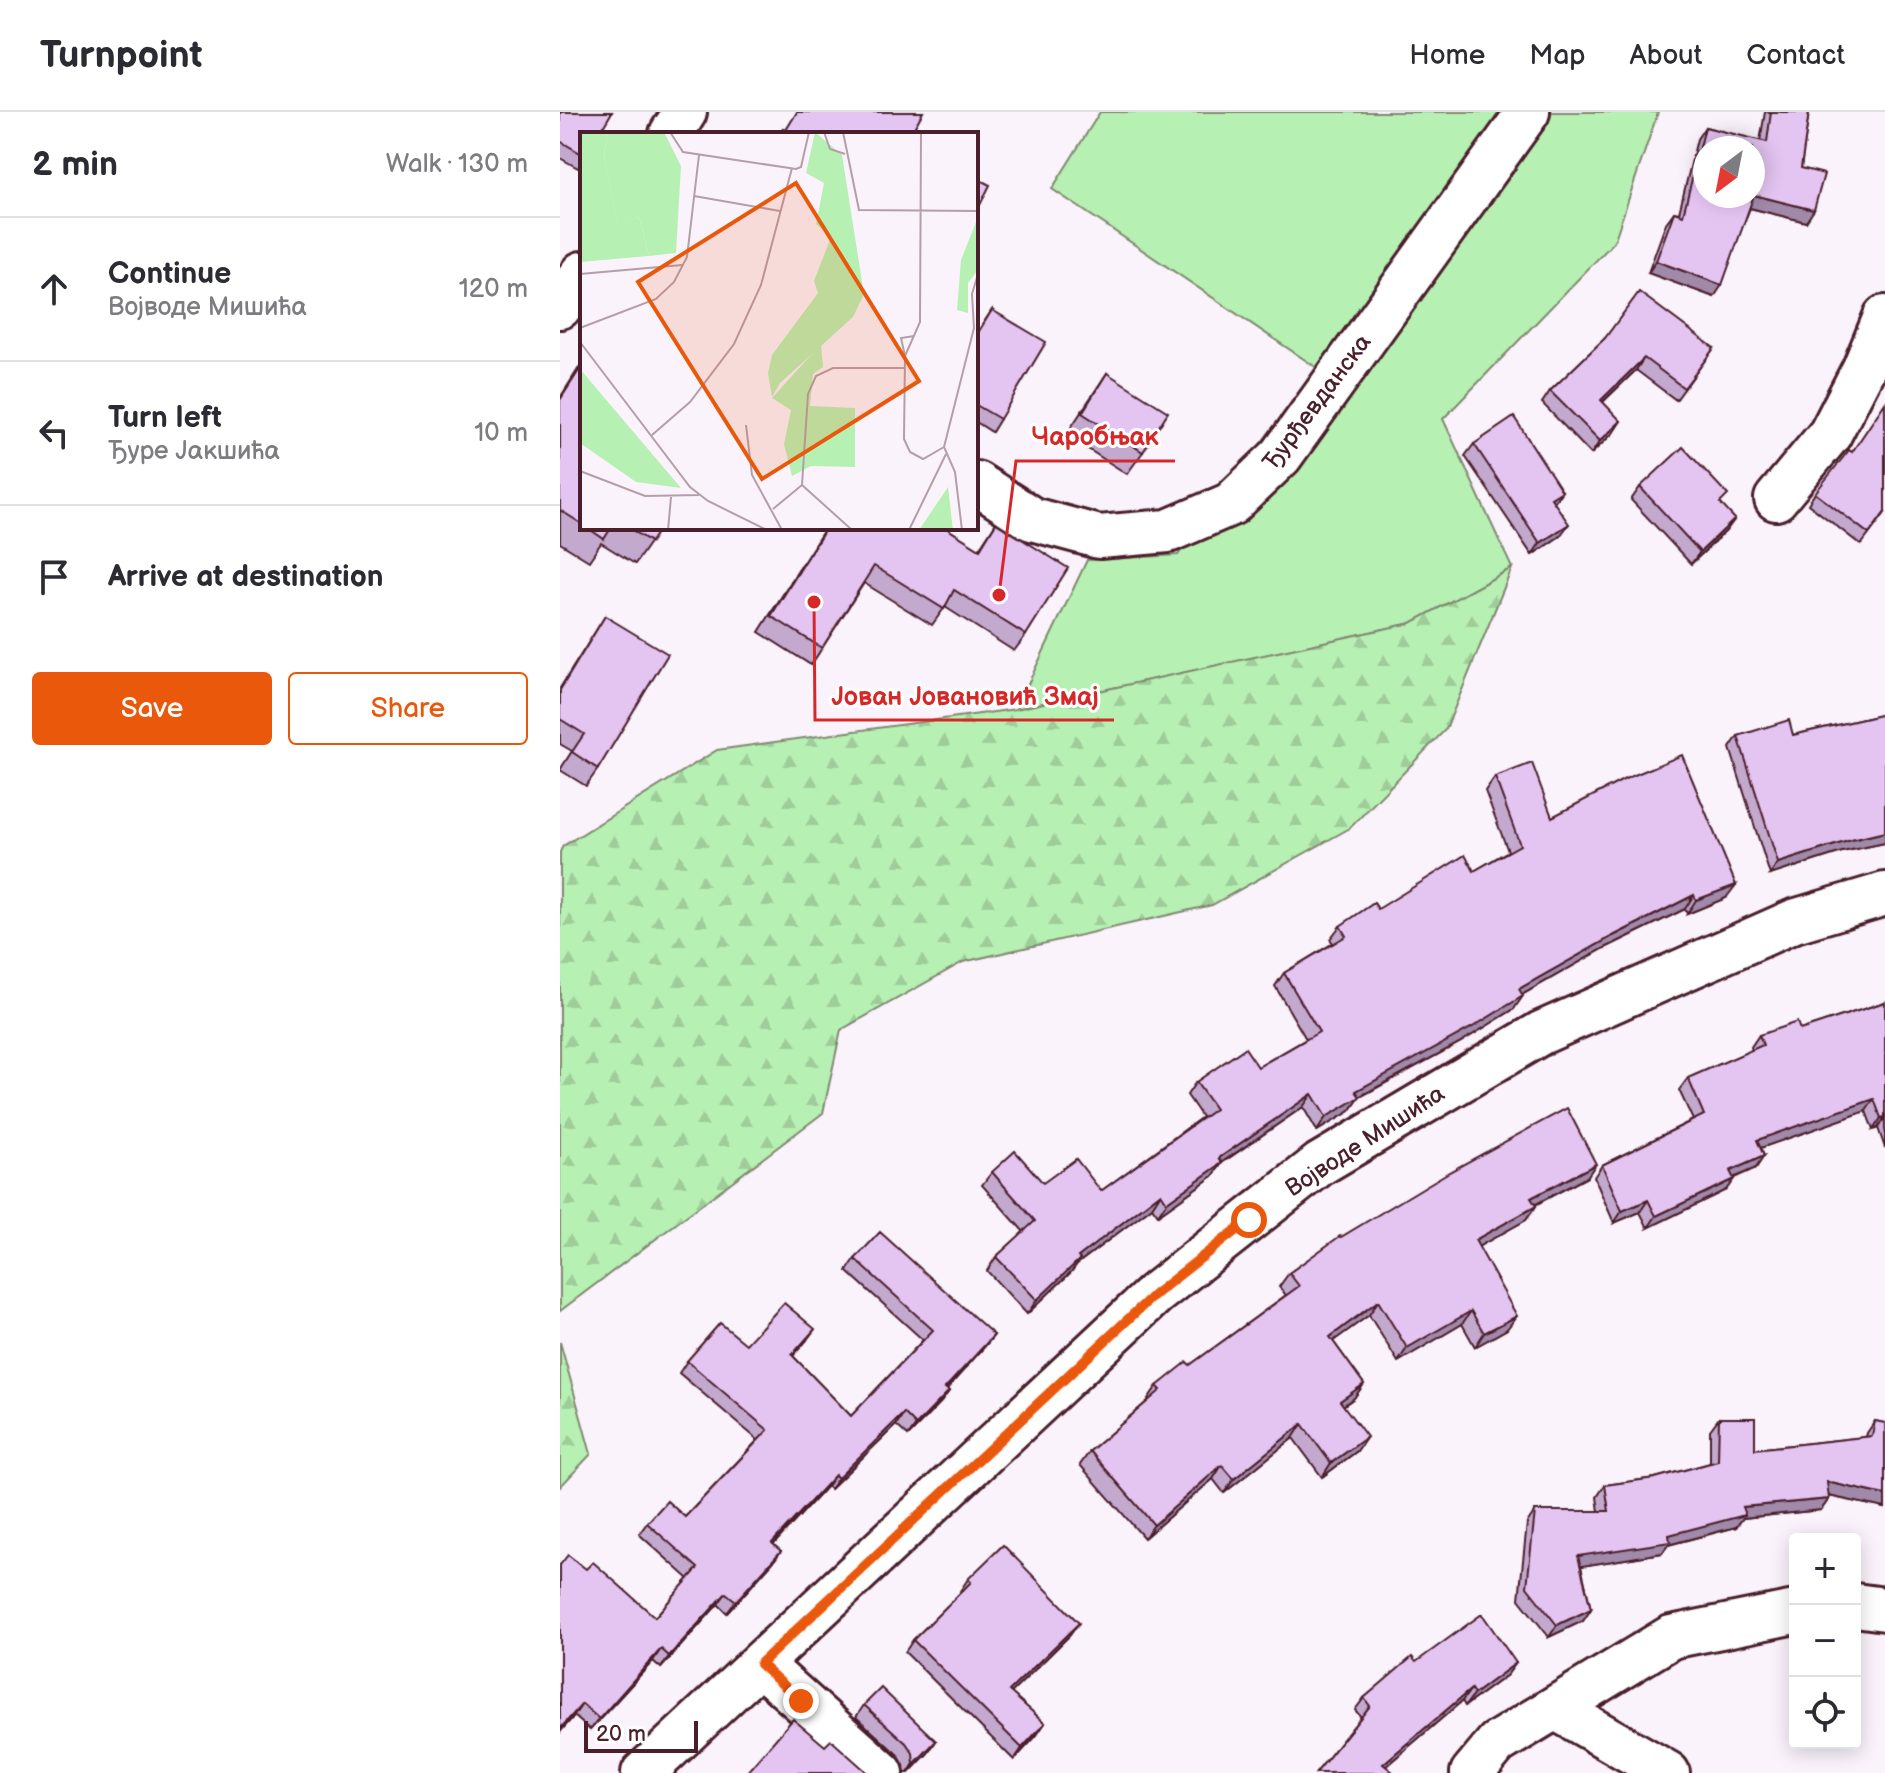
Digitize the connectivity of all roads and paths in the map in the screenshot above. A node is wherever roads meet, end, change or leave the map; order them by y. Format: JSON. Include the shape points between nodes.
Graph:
{"nodes":[{"id":1,"x":685,"y":112,"type":"edge"},
{"id":2,"x":1528,"y":112,"type":"edge"},
{"id":3,"x":672,"y":132,"type":"edge"},
{"id":4,"x":580,"y":276,"type":"edge"},
{"id":5,"x":560,"y":307,"type":"edge"},
{"id":6,"x":1885,"y":317,"type":"edge"},
{"id":7,"x":978,"y":484,"type":"edge"},
{"id":8,"x":1776,"y":499,"type":"dead end"},
{"id":9,"x":1885,"y":894,"type":"edge"},
{"id":10,"x":1861,"y":1606,"type":"edge"},
{"id":11,"x":1885,"y":1609,"type":"edge"},
{"id":12,"x":1789,"y":1613,"type":"edge"},
{"id":13,"x":760,"y":1664,"type":"junction"},
{"id":14,"x":1555,"y":1708,"type":"junction"},
{"id":15,"x":643,"y":1773,"type":"edge"},
{"id":16,"x":882,"y":1773,"type":"edge"},
{"id":17,"x":1472,"y":1773,"type":"edge"},
{"id":18,"x":1668,"y":1773,"type":"edge"}],
"edges":[{"from":1,"to":3,"type":"street"},
{"from":2,"to":7,"type":"street","name":"Ђурђевданска","via":[[1281,456],[1231,504],[1168,531],[1099,537],[1032,519]]},
{"from":4,"to":5,"type":"street"},
{"from":6,"to":8,"type":"street","via":[[1830,434]]},
{"from":9,"to":13,"type":"street","name":"Војводе Мишића","via":[[1794,921],[1541,1033],[1320,1164],[1155,1294]]},
{"from":10,"to":11,"type":"street"},
{"from":12,"to":14,"type":"street","via":[[1671,1637]]},
{"from":13,"to":15,"type":"street","name":"Војводе Мишића"},
{"from":13,"to":16,"type":"street"},
{"from":14,"to":17,"type":"street","via":[[1497,1743]]},
{"from":14,"to":18,"type":"street"}]}
